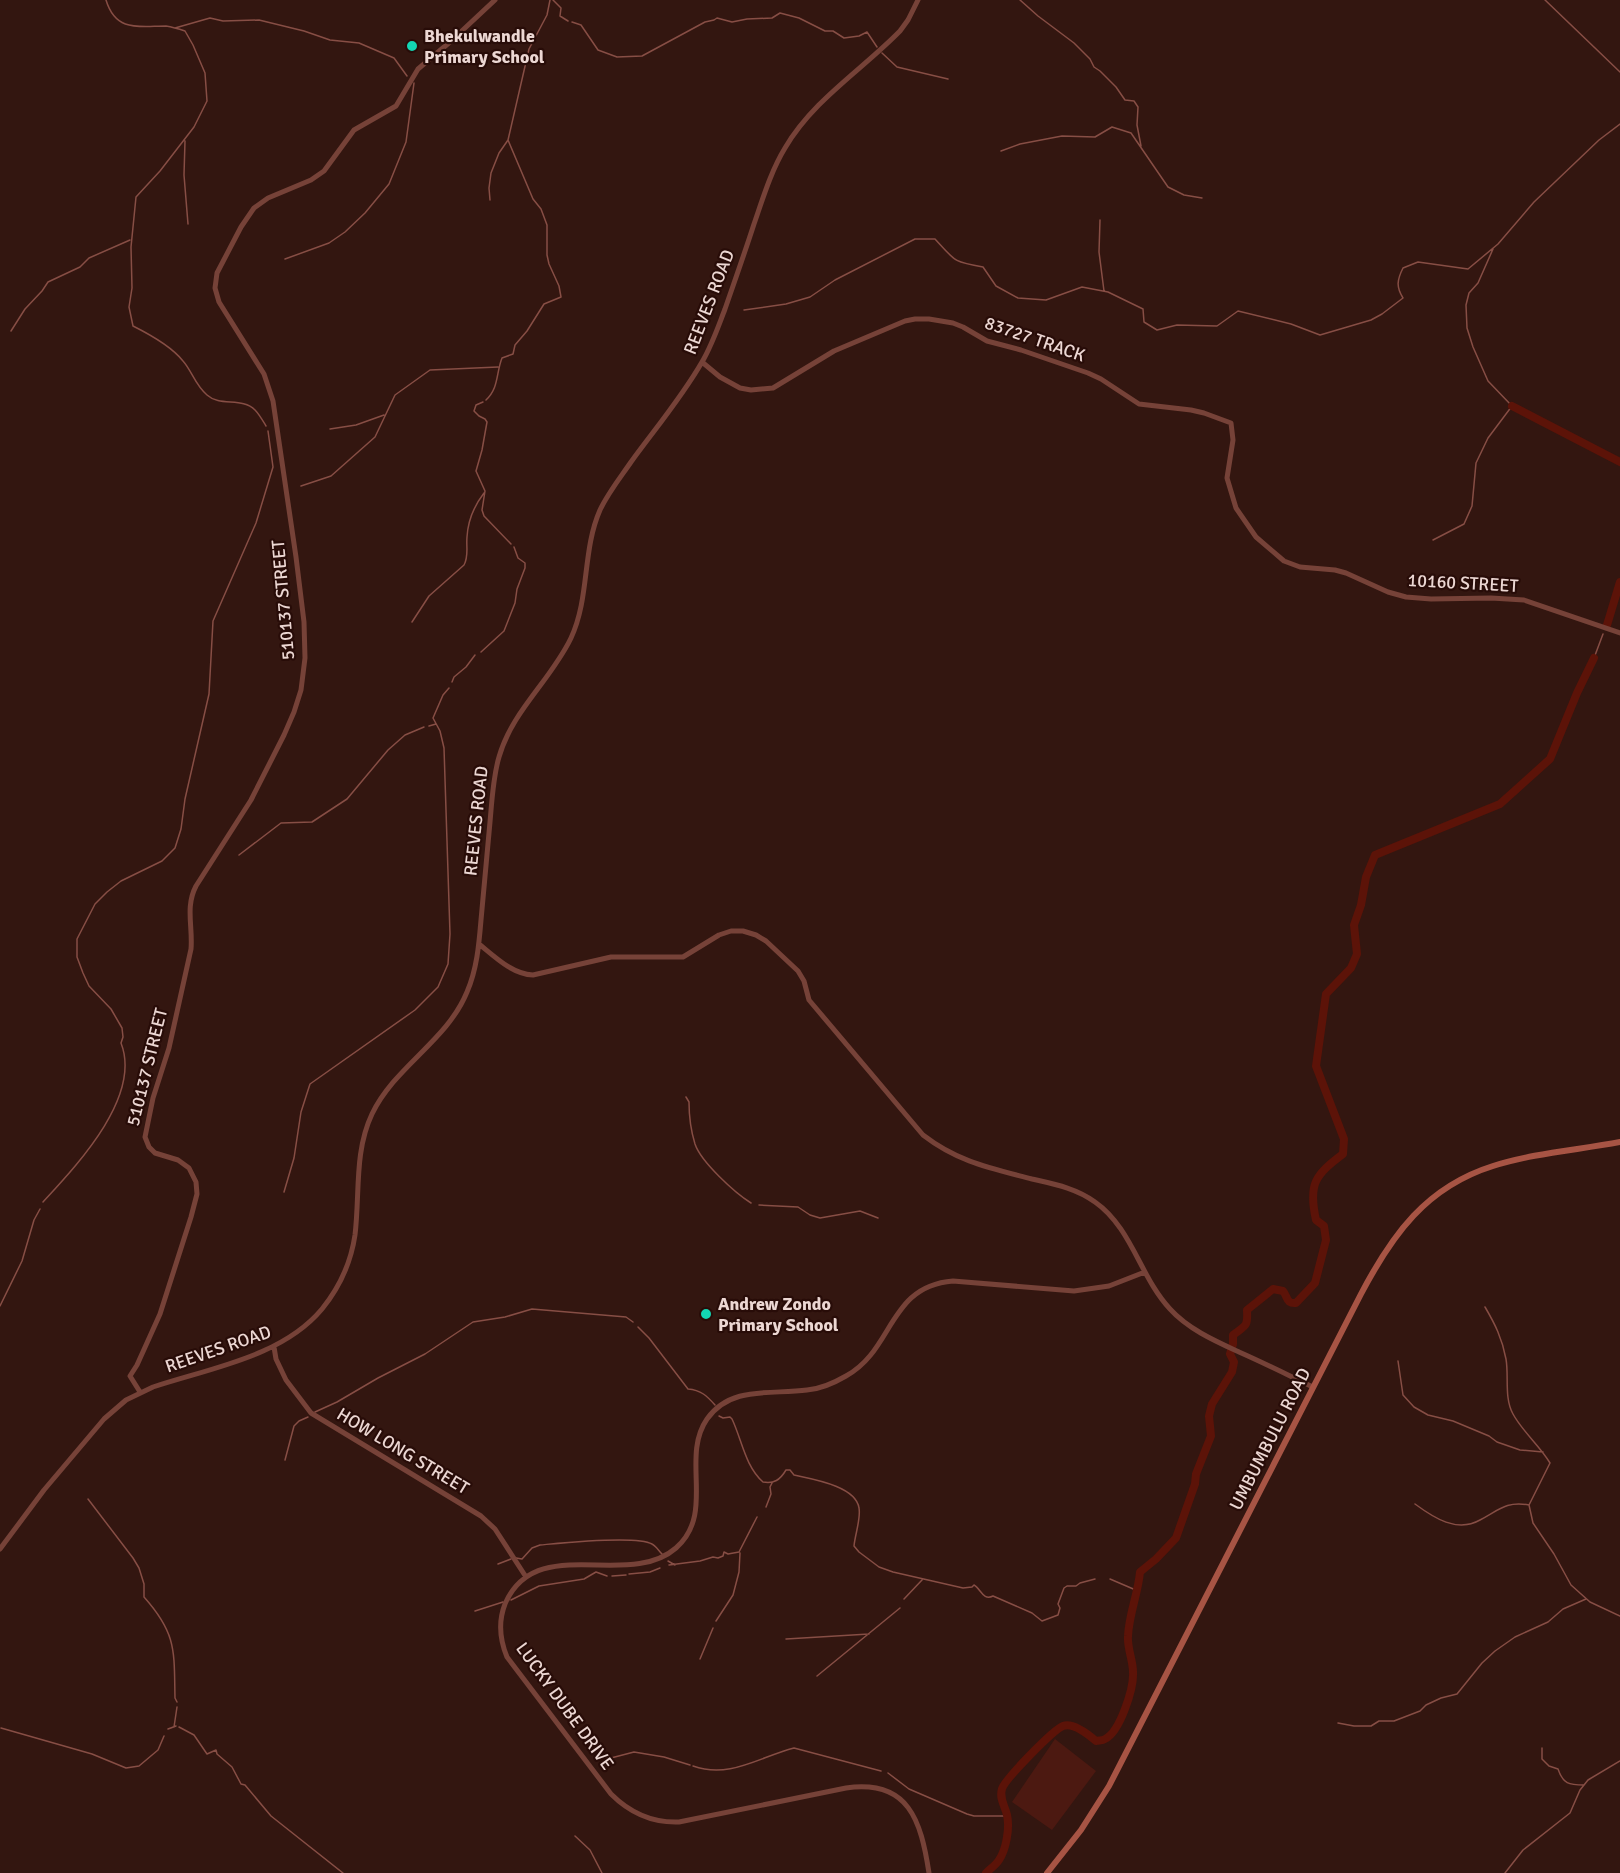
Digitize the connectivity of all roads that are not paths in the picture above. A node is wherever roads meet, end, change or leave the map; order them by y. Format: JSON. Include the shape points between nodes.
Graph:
{"nodes":[{"id":1,"x":495,"y":0,"type":"edge"},
{"id":2,"x":918,"y":0,"type":"edge"},
{"id":3,"x":702,"y":362,"type":"junction"},
{"id":4,"x":1231,"y":423,"type":"joint"},
{"id":5,"x":1620,"y":633,"type":"edge"},
{"id":6,"x":479,"y":944,"type":"junction"},
{"id":7,"x":1620,"y":1142,"type":"edge"},
{"id":8,"x":1145,"y":1272,"type":"junction"},
{"id":9,"x":274,"y":1347,"type":"junction"},
{"id":10,"x":1313,"y":1387,"type":"junction"},
{"id":11,"x":140,"y":1392,"type":"junction"},
{"id":12,"x":0,"y":1550,"type":"edge"},
{"id":13,"x":526,"y":1577,"type":"junction"},
{"id":14,"x":929,"y":1873,"type":"edge"},
{"id":15,"x":1047,"y":1873,"type":"edge"}],
"edges":[{"from":1,"to":11,"type":"street","name":"510137 STREET","via":[[418,69],[396,106],[354,130],[324,171],[254,208],[222,260],[215,279],[219,302],[264,374],[273,404],[296,557],[305,658],[297,703],[285,735],[191,899],[191,949],[145,1137],[155,1153],[189,1168],[197,1198],[160,1314],[130,1376]]},
{"from":2,"to":3,"type":"street","name":"REEVES ROAD","via":[[900,31],[805,119],[785,148]]},
{"from":3,"to":4,"type":"street","name":"83727 TRACK","via":[[740,388],[773,388],[858,340],[915,318],[929,319],[953,323],[993,344],[1096,376],[1139,404],[1191,410]]},
{"from":3,"to":6,"type":"street","name":"REEVES ROAD","via":[[604,502],[592,533],[583,598],[573,633],[503,745],[494,779]]},
{"from":4,"to":5,"type":"street","name":"10160 STREET","via":[[1233,440],[1227,478],[1233,501],[1256,537],[1284,561],[1346,573],[1406,597],[1524,600]]},
{"from":6,"to":8,"type":"street","via":[[514,970],[538,975],[611,957],[682,957],[726,932],[756,935],[798,971],[809,1000],[923,1136],[967,1161],[1068,1188],[1095,1202],[1118,1224]]},
{"from":6,"to":9,"type":"street","name":"REEVES ROAD","via":[[472,979],[454,1017],[392,1082],[368,1123],[361,1150],[353,1245],[339,1284],[310,1321]]},
{"from":7,"to":10,"type":"main road","name":"UMBUMBULU ROAD","via":[[1492,1166],[1456,1182],[1430,1200],[1385,1250]]},
{"from":8,"to":10,"type":"street","via":[[1163,1300],[1205,1336]]},
{"from":8,"to":13,"type":"street","via":[[1109,1286],[1074,1291],[953,1281],[928,1287],[902,1307],[873,1353],[849,1374],[810,1390],[742,1395],[710,1415],[696,1447],[694,1521],[681,1544],[668,1555],[643,1563],[550,1567]]},
{"from":9,"to":11,"type":"street","name":"REEVES ROAD"},
{"from":9,"to":13,"type":"street","name":"HOW LONG STREET","via":[[284,1377],[311,1413],[481,1516],[495,1529]]},
{"from":10,"to":15,"type":"main road","name":"UMBUMBULU ROAD","via":[[1109,1786]]},
{"from":11,"to":12,"type":"street","name":"REEVES ROAD","via":[[104,1419]]},
{"from":13,"to":14,"type":"street","name":"LUCKY DUBE DRIVE","via":[[509,1596],[502,1612],[505,1651],[611,1794],[626,1807],[654,1820],[679,1822],[846,1788],[872,1787],[893,1795],[911,1811],[921,1832]]}]}
